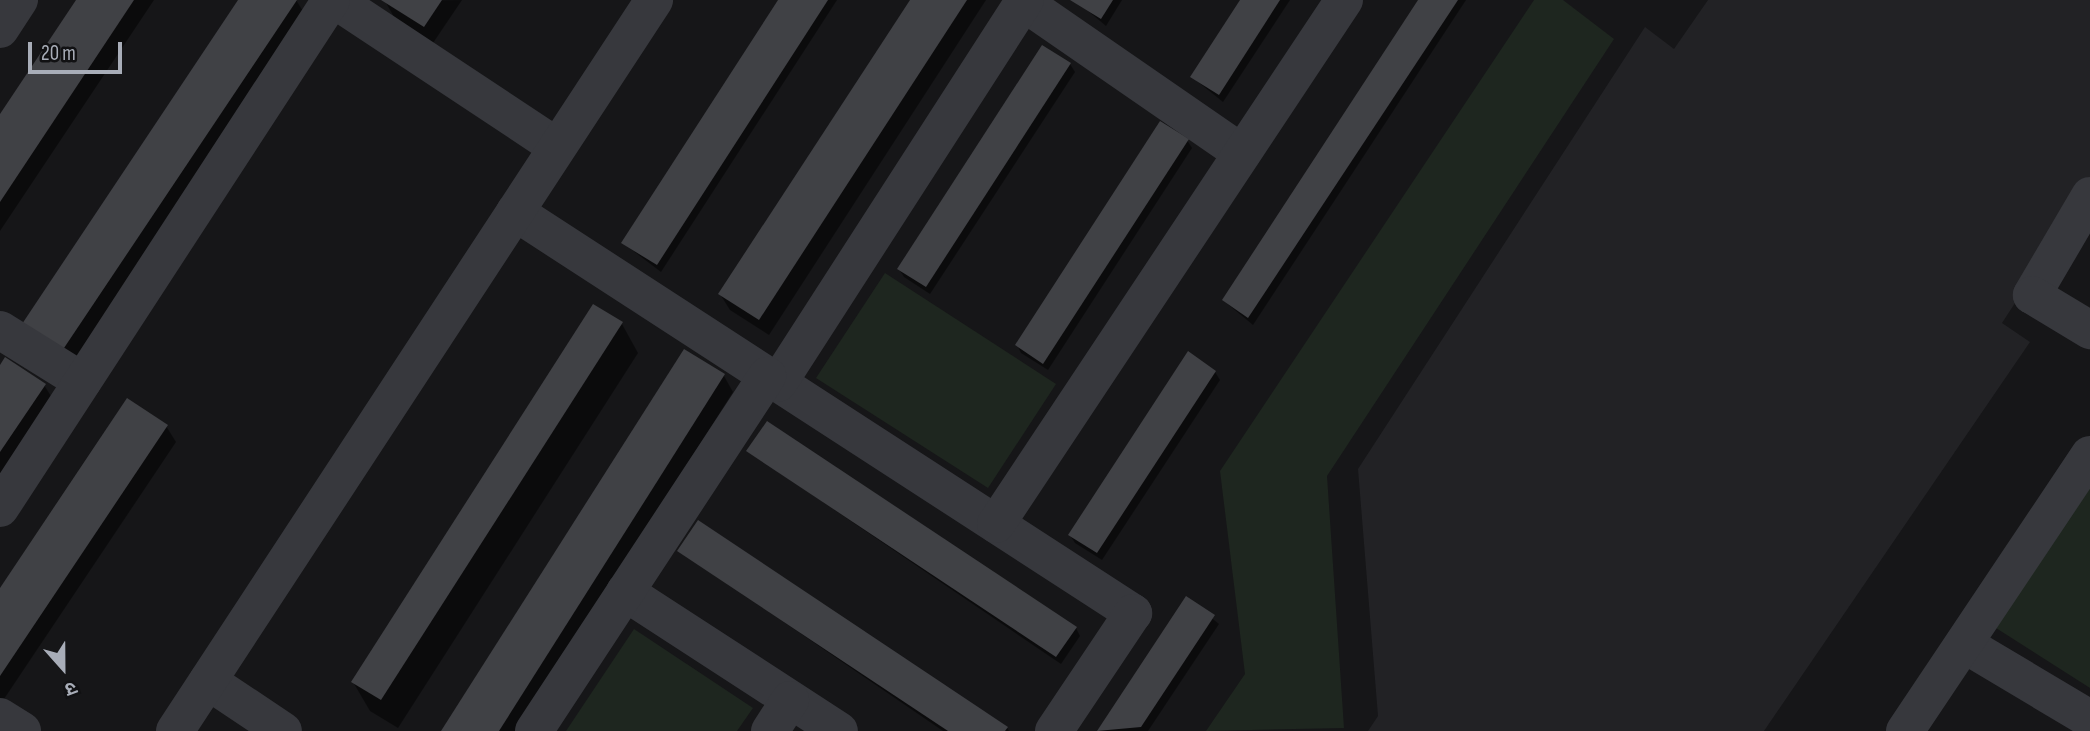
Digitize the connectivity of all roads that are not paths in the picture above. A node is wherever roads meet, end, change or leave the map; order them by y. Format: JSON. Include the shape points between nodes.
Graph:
{"nodes":[{"id":1,"x":19,"y":0,"type":"edge"},
{"id":2,"x":333,"y":0,"type":"edge"},
{"id":3,"x":654,"y":0,"type":"edge"},
{"id":4,"x":1344,"y":0,"type":"edge"},
{"id":5,"x":1024,"y":1,"type":"edge"},
{"id":6,"x":0,"y":29,"type":"edge"},
{"id":7,"x":557,"y":148,"type":"junction"},
{"id":8,"x":1242,"y":153,"type":"junction"},
{"id":9,"x":2090,"y":196,"type":"edge"},
{"id":10,"x":515,"y":212,"type":"junction"},
{"id":11,"x":0,"y":330,"type":"edge"},
{"id":12,"x":2090,"y":330,"type":"edge"},
{"id":13,"x":772,"y":379,"type":"junction"},
{"id":14,"x":82,"y":381,"type":"junction"},
{"id":15,"x":2090,"y":455,"type":"edge"},
{"id":16,"x":0,"y":508,"type":"edge"},
{"id":17,"x":996,"y":524,"type":"junction"},
{"id":18,"x":625,"y":592,"type":"junction"},
{"id":19,"x":1964,"y":644,"type":"junction"},
{"id":20,"x":208,"y":681,"type":"junction"},
{"id":21,"x":790,"y":700,"type":"junction"},
{"id":22,"x":0,"y":717,"type":"edge"},
{"id":23,"x":2090,"y":719,"type":"edge"},
{"id":24,"x":22,"y":731,"type":"edge"},
{"id":25,"x":175,"y":731,"type":"edge"},
{"id":26,"x":283,"y":731,"type":"edge"},
{"id":27,"x":534,"y":731,"type":"edge"},
{"id":28,"x":770,"y":731,"type":"edge"},
{"id":29,"x":839,"y":731,"type":"edge"},
{"id":30,"x":1054,"y":731,"type":"edge"},
{"id":31,"x":1905,"y":731,"type":"edge"}],
"edges":[{"from":1,"to":6,"type":"street"},
{"from":2,"to":7,"type":"street"},
{"from":2,"to":14,"type":"street"},
{"from":3,"to":7,"type":"street"},
{"from":4,"to":8,"type":"street"},
{"from":5,"to":8,"type":"street"},
{"from":5,"to":13,"type":"street"},
{"from":7,"to":10,"type":"street"},
{"from":8,"to":17,"type":"street"},
{"from":9,"to":12,"type":"street","via":[[2032,295]]},
{"from":10,"to":13,"type":"street"},
{"from":10,"to":20,"type":"street"},
{"from":11,"to":14,"type":"street"},
{"from":13,"to":17,"type":"street"},
{"from":13,"to":18,"type":"street"},
{"from":14,"to":16,"type":"street"},
{"from":15,"to":19,"type":"street"},
{"from":17,"to":30,"type":"street","via":[[1133,613]]},
{"from":18,"to":21,"type":"street"},
{"from":18,"to":27,"type":"street"},
{"from":19,"to":23,"type":"street"},
{"from":19,"to":31,"type":"street"},
{"from":20,"to":25,"type":"street"},
{"from":20,"to":26,"type":"street"},
{"from":21,"to":28,"type":"street"},
{"from":21,"to":29,"type":"street"},
{"from":22,"to":24,"type":"street"}]}
